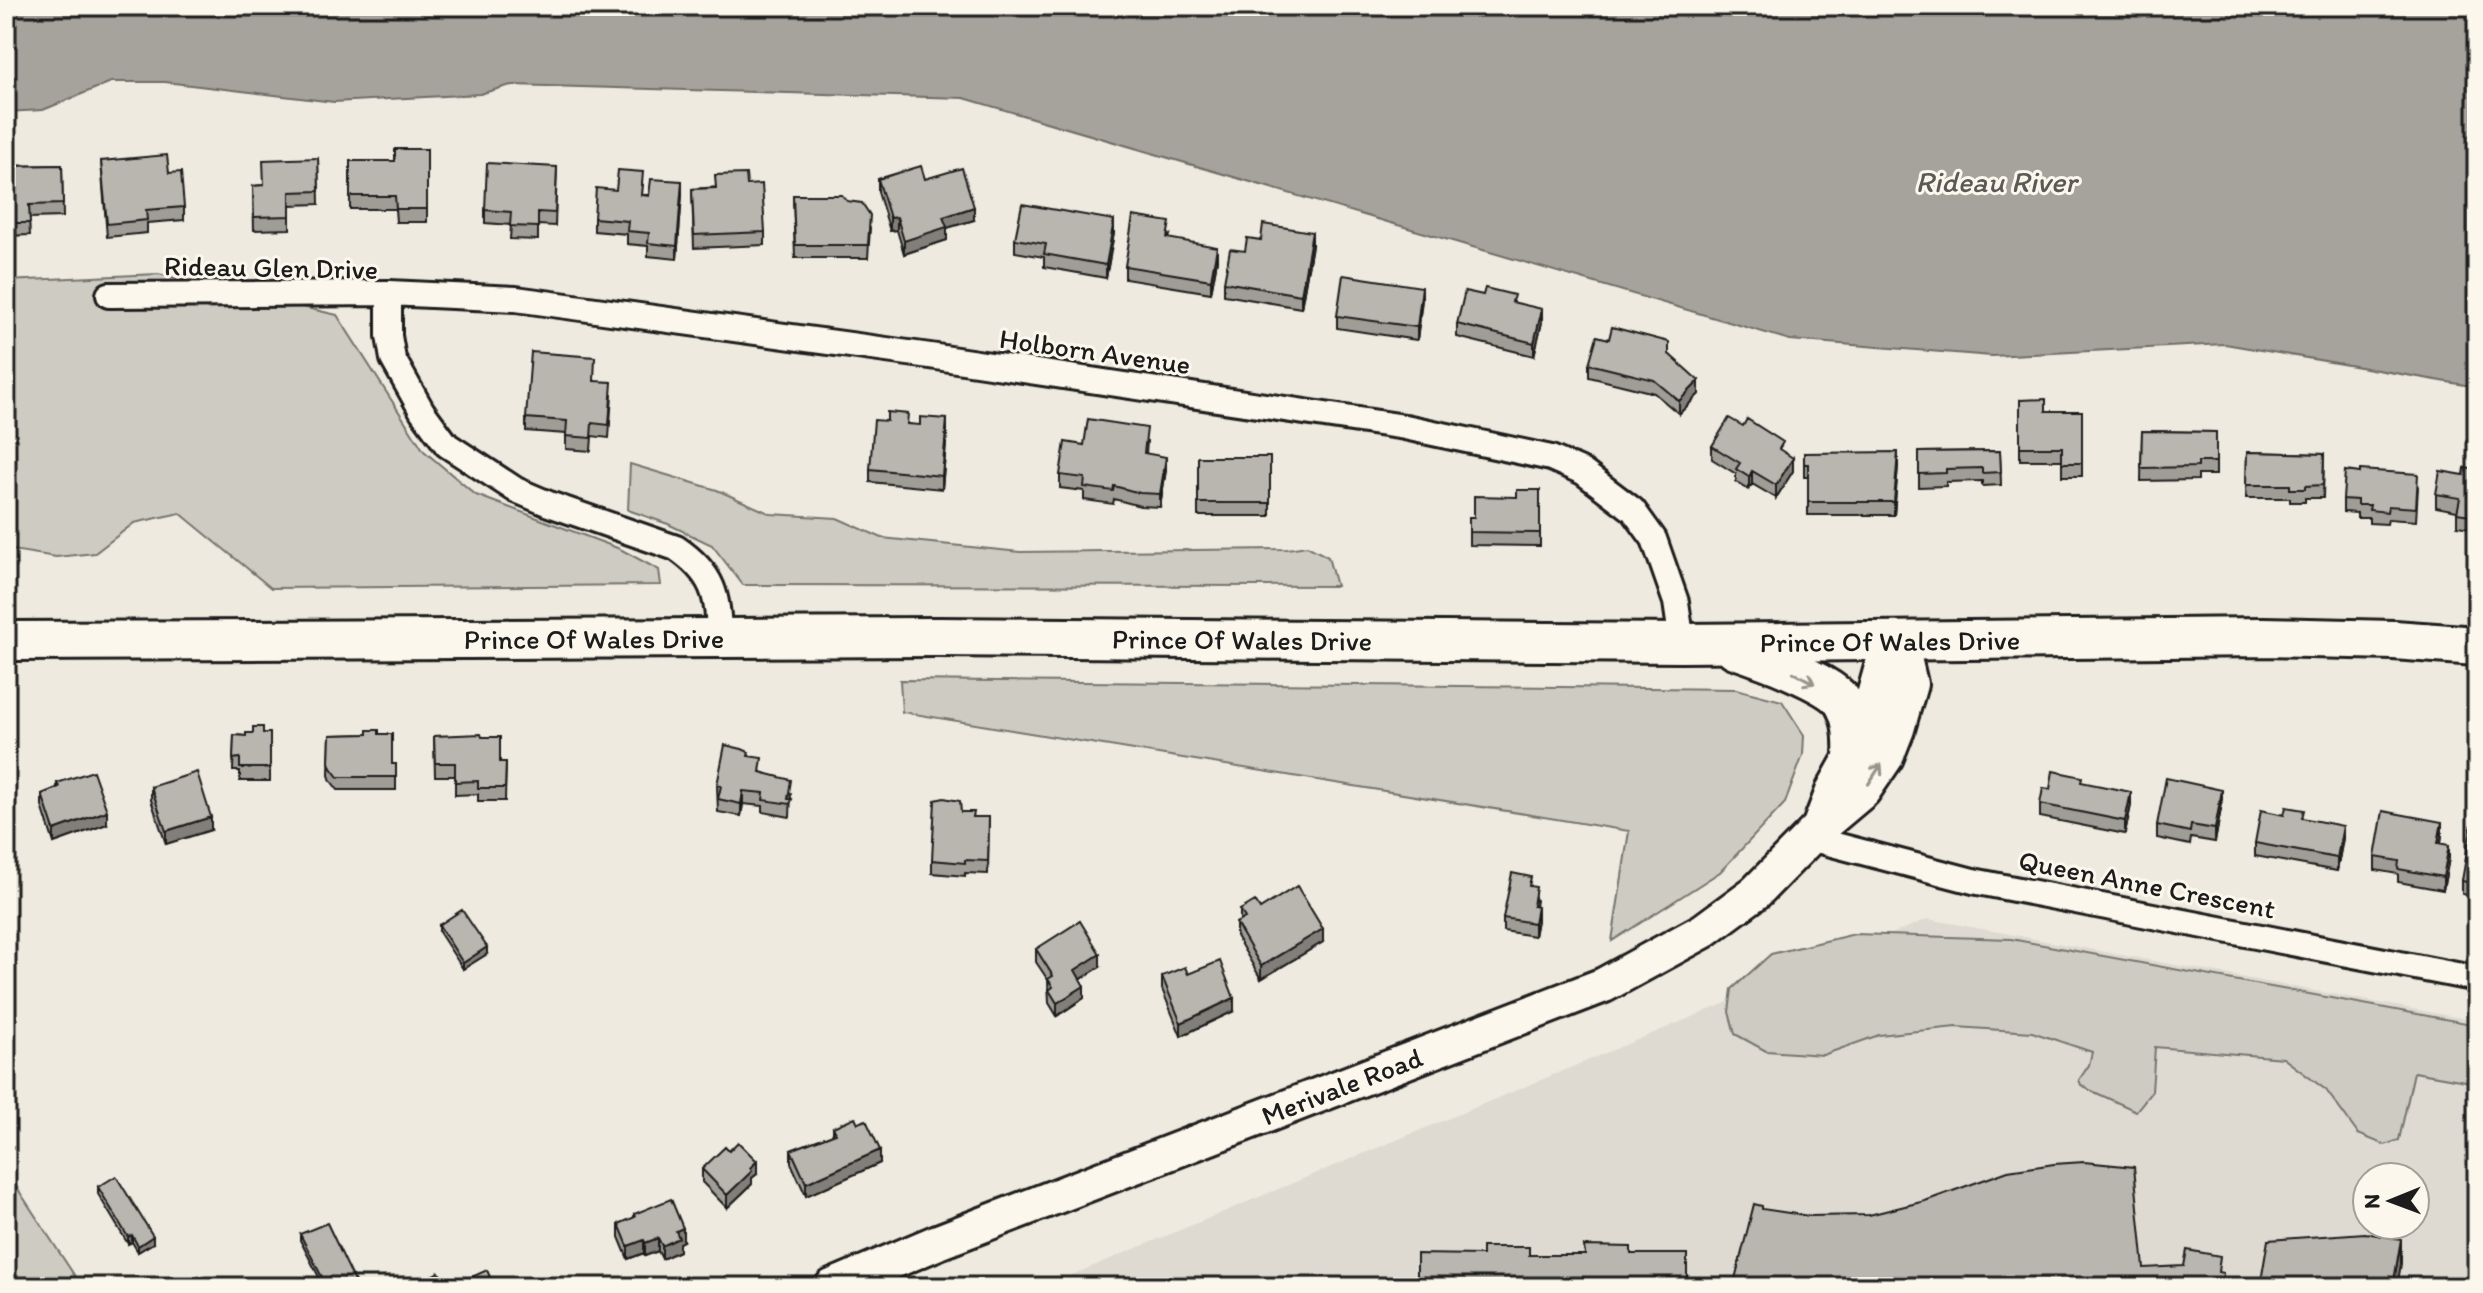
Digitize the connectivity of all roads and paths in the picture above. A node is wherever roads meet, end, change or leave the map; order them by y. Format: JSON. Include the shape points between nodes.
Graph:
{"nodes":[{"id":1,"x":389,"y":293,"type":"junction"},
{"id":2,"x":109,"y":295,"type":"dead end"},
{"id":3,"x":719,"y":639,"type":"junction"},
{"id":4,"x":1894,"y":640,"type":"junction"},
{"id":5,"x":6,"y":641,"type":"edge"},
{"id":6,"x":1694,"y":642,"type":"junction"},
{"id":7,"x":2477,"y":646,"type":"edge"},
{"id":8,"x":1853,"y":758,"type":"junction"},
{"id":9,"x":1814,"y":833,"type":"junction"},
{"id":10,"x":2477,"y":979,"type":"edge"},
{"id":11,"x":832,"y":1287,"type":"edge"}],
"edges":[{"from":1,"to":2,"type":"street","name":"Rideau Glen Drive"},
{"from":1,"to":3,"type":"street","name":"Rideau Glen Drive","via":[[393,359],[447,445],[516,490],[676,548],[703,570],[713,587]]},
{"from":1,"to":6,"type":"street","name":"Holborn Avenue","via":[[516,299],[915,354],[1405,427],[1551,458],[1583,472],[1633,510],[1654,539]]},
{"from":3,"to":5,"type":"main road","name":"Prince Of Wales Drive"},
{"from":3,"to":6,"type":"main road","name":"Prince Of Wales Drive"},
{"from":4,"to":6,"type":"main road","name":"Prince Of Wales Drive"},
{"from":4,"to":7,"type":"main road","name":"Prince Of Wales Drive","via":[[2264,637]]},
{"from":4,"to":8,"type":"main road","name":"Merivale Road"},
{"from":9,"to":4,"type":"main road","name":"Merivale Road","one_way":true,"via":[[1872,780],[1897,729],[1910,684]]},
{"from":6,"to":8,"type":"main road","one_way":true,"via":[[1755,656],[1837,695],[1847,710]]},
{"from":8,"to":9,"type":"main road","name":"Merivale Road"},
{"from":9,"to":10,"type":"street","name":"Queen Anne Crescent","via":[[1973,881]]},
{"from":9,"to":11,"type":"main road","name":"Merivale Road","via":[[1756,892],[1703,931],[1604,985]]}]}
